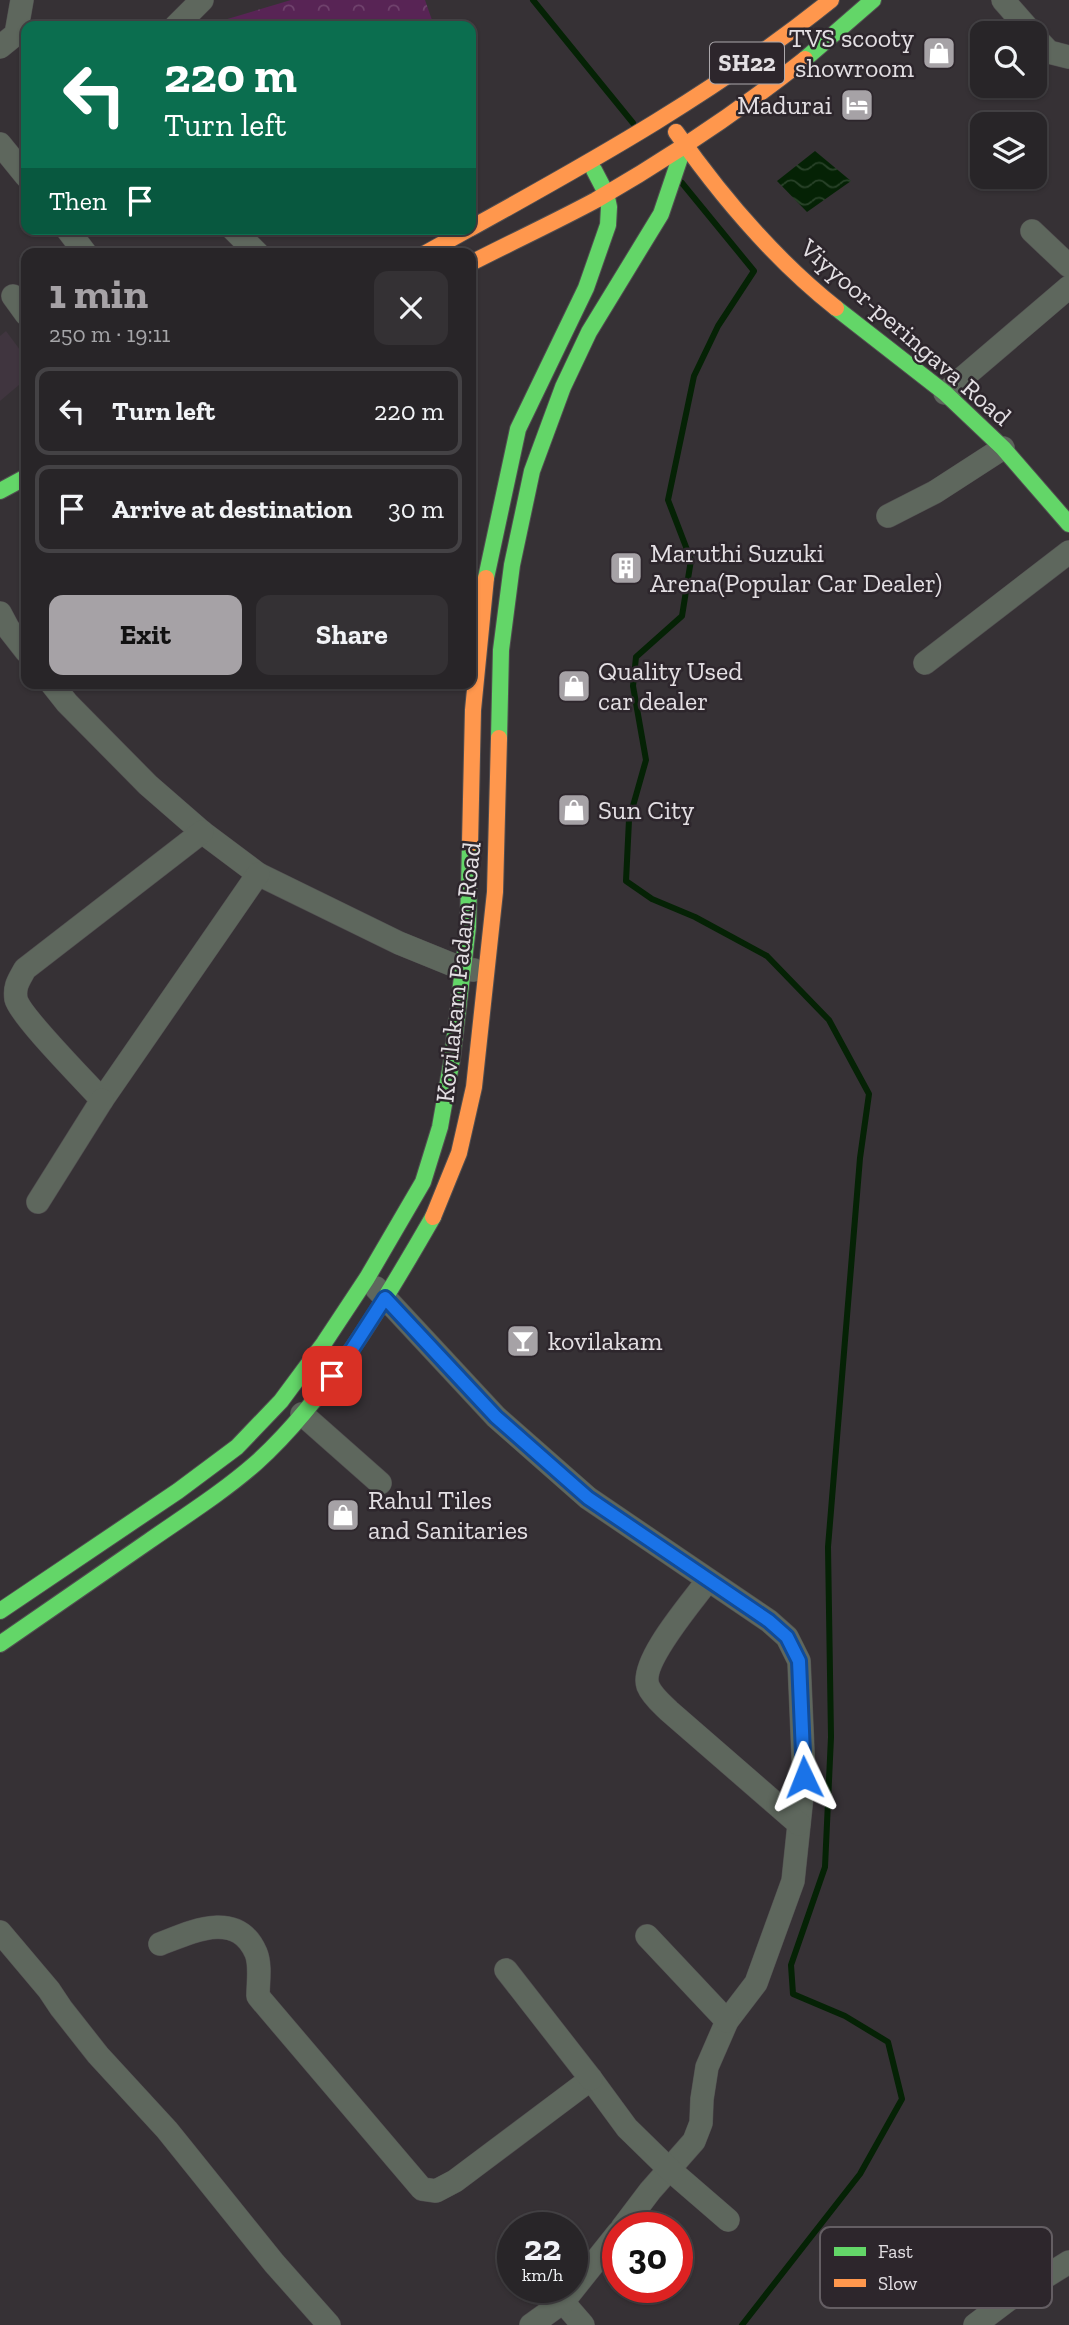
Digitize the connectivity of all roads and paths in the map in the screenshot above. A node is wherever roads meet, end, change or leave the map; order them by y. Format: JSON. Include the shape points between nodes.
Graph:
{"nodes":[{"id":1,"x":22,"y":0,"type":"edge"},
{"id":2,"x":202,"y":0,"type":"edge"},
{"id":3,"x":831,"y":0,"type":"edge"},
{"id":4,"x":873,"y":0,"type":"edge"},
{"id":5,"x":1003,"y":0,"type":"edge"},
{"id":6,"x":181,"y":21,"type":"edge"},
{"id":7,"x":1022,"y":21,"type":"edge"},
{"id":8,"x":0,"y":47,"type":"edge"},
{"id":9,"x":1047,"y":50,"type":"edge"},
{"id":10,"x":1069,"y":57,"type":"edge"},
{"id":11,"x":664,"y":120,"type":"junction"},
{"id":12,"x":0,"y":144,"type":"edge"},
{"id":13,"x":681,"y":150,"type":"junction"},
{"id":14,"x":590,"y":162,"type":"junction"},
{"id":15,"x":21,"y":170,"type":"edge"},
{"id":16,"x":606,"y":193,"type":"junction"},
{"id":17,"x":476,"y":226,"type":"edge"},
{"id":18,"x":1031,"y":230,"type":"dead end"},
{"id":19,"x":239,"y":235,"type":"edge"},
{"id":20,"x":459,"y":235,"type":"edge"},
{"id":21,"x":252,"y":248,"type":"edge"},
{"id":22,"x":435,"y":248,"type":"edge"},
{"id":23,"x":476,"y":260,"type":"edge"},
{"id":24,"x":1069,"y":266,"type":"edge"},
{"id":25,"x":1066,"y":296,"type":"edge"},
{"id":26,"x":945,"y":393,"type":"junction"},
{"id":27,"x":1003,"y":448,"type":"junction"},
{"id":28,"x":21,"y":480,"type":"edge"},
{"id":29,"x":0,"y":491,"type":"edge"},
{"id":30,"x":887,"y":516,"type":"dead end"},
{"id":31,"x":1069,"y":524,"type":"edge"},
{"id":32,"x":1069,"y":552,"type":"edge"},
{"id":33,"x":0,"y":613,"type":"edge"},
{"id":34,"x":21,"y":645,"type":"edge"},
{"id":35,"x":925,"y":663,"type":"dead end"},
{"id":36,"x":476,"y":688,"type":"edge"},
{"id":37,"x":56,"y":689,"type":"edge"},
{"id":38,"x":476,"y":689,"type":"edge"},
{"id":39,"x":202,"y":832,"type":"junction"},
{"id":40,"x":258,"y":874,"type":"junction"},
{"id":41,"x":463,"y":969,"type":"junction"},
{"id":42,"x":487,"y":972,"type":"junction"},
{"id":43,"x":102,"y":1100,"type":"junction"},
{"id":44,"x":38,"y":1202,"type":"dead end"},
{"id":45,"x":367,"y":1278,"type":"junction"},
{"id":46,"x":385,"y":1298,"type":"junction"},
{"id":47,"x":302,"y":1414,"type":"junction"},
{"id":48,"x":380,"y":1483,"type":"dead end"},
{"id":49,"x":708,"y":1580,"type":"junction"},
{"id":50,"x":0,"y":1611,"type":"edge"},
{"id":51,"x":0,"y":1644,"type":"edge"},
{"id":52,"x":799,"y":1824,"type":"junction"},
{"id":53,"x":0,"y":1932,"type":"edge"},
{"id":54,"x":647,"y":1936,"type":"dead end"},
{"id":55,"x":160,"y":1944,"type":"dead end"},
{"id":56,"x":506,"y":1970,"type":"dead end"},
{"id":57,"x":727,"y":2021,"type":"junction"},
{"id":58,"x":591,"y":2079,"type":"junction"},
{"id":59,"x":669,"y":2169,"type":"junction"},
{"id":60,"x":635,"y":2212,"type":"edge"},
{"id":61,"x":728,"y":2220,"type":"dead end"},
{"id":62,"x":602,"y":2253,"type":"edge"},
{"id":63,"x":1069,"y":2262,"type":"edge"},
{"id":64,"x":588,"y":2271,"type":"edge"},
{"id":65,"x":1052,"y":2273,"type":"edge"},
{"id":66,"x":562,"y":2303,"type":"edge"},
{"id":67,"x":564,"y":2303,"type":"edge"},
{"id":68,"x":997,"y":2308,"type":"edge"},
{"id":69,"x":329,"y":2325,"type":"edge"},
{"id":70,"x":531,"y":2325,"type":"edge"},
{"id":71,"x":583,"y":2325,"type":"edge"},
{"id":72,"x":975,"y":2325,"type":"edge"}],
"edges":[{"from":1,"to":8,"type":"street","via":[[16,34]]},
{"from":2,"to":6,"type":"street"},
{"from":3,"to":11,"type":"main road","number":"SH22"},
{"from":4,"to":13,"type":"main road","number":"SH22","via":[[819,48]]},
{"from":5,"to":7,"type":"street"},
{"from":9,"to":10,"type":"street"},
{"from":11,"to":13,"type":"main road","name":"Viyyoor-peringava Road"},
{"from":11,"to":14,"type":"main road","number":"SH22"},
{"from":12,"to":15,"type":"street"},
{"from":13,"to":16,"type":"main road","number":"SH22"},
{"from":13,"to":26,"type":"main road","name":"Viyyoor-peringava Road","via":[[806,284]]},
{"from":13,"to":42,"type":"main road","name":"Kovilakam Padam Road","via":[[661,214],[589,332],[532,471],[512,565],[501,650],[495,892]]},
{"from":14,"to":16,"type":"main road","name":"Kovilakam Padam Road"},
{"from":14,"to":17,"type":"main road","number":"SH22"},
{"from":16,"to":23,"type":"main road","number":"SH22"},
{"from":16,"to":36,"type":"main road","name":"Kovilakam Padam Road","via":[[610,207],[601,250],[518,429],[486,580]]},
{"from":18,"to":24,"type":"street"},
{"from":19,"to":21,"type":"street"},
{"from":20,"to":22,"type":"main road","number":"SH22"},
{"from":25,"to":26,"type":"street"},
{"from":26,"to":27,"type":"main road","name":"Viyyoor-peringava Road"},
{"from":27,"to":30,"type":"street","via":[[935,492]]},
{"from":27,"to":31,"type":"main road","name":"Viyyoor-peringava Road"},
{"from":28,"to":29,"type":"main road"},
{"from":32,"to":35,"type":"street"},
{"from":33,"to":34,"type":"street"},
{"from":37,"to":39,"type":"street","via":[[148,785]]},
{"from":38,"to":41,"type":"main road","name":"Kovilakam Padam Road"},
{"from":39,"to":40,"type":"street"},
{"from":39,"to":43,"type":"street","via":[[26,969],[15,985],[17,1003]]},
{"from":40,"to":41,"type":"street"},
{"from":40,"to":43,"type":"street"},
{"from":41,"to":42,"type":"street"},
{"from":41,"to":45,"type":"main road","name":"Kovilakam Padam Road","via":[[452,1059],[430,1160],[423,1182]]},
{"from":42,"to":46,"type":"main road","name":"Kovilakam Padam Road","via":[[474,1087],[459,1153],[434,1215]]},
{"from":43,"to":44,"type":"street"},
{"from":45,"to":46,"type":"street"},
{"from":45,"to":50,"type":"main road","name":"Kovilakam Padam Road","via":[[281,1401],[237,1447]]},
{"from":46,"to":47,"type":"main road","name":"Kovilakam Padam Road"},
{"from":46,"to":49,"type":"street","via":[[496,1417],[588,1498]]},
{"from":47,"to":48,"type":"street"},
{"from":47,"to":51,"type":"main road","name":"Kovilakam Padam Road","via":[[257,1462],[206,1502]]},
{"from":49,"to":52,"type":"street","via":[[787,1637],[799,1661],[804,1777]]},
{"from":49,"to":52,"type":"street","via":[[654,1656],[647,1685],[669,1711]]},
{"from":52,"to":57,"type":"street","via":[[793,1881],[761,1970]]},
{"from":53,"to":69,"type":"street","via":[[98,2055],[167,2130]]},
{"from":54,"to":57,"type":"street"},
{"from":55,"to":58,"type":"street","via":[[204,1927],[231,1928],[245,1937],[256,1953],[258,1996],[422,2189],[436,2191],[455,2182]]},
{"from":56,"to":58,"type":"street"},
{"from":57,"to":59,"type":"street","via":[[707,2067],[701,2123],[694,2141]]},
{"from":58,"to":59,"type":"street","via":[[627,2128]]},
{"from":59,"to":60,"type":"street"},
{"from":59,"to":61,"type":"street"},
{"from":62,"to":64,"type":"street"},
{"from":63,"to":65,"type":"street"},
{"from":66,"to":70,"type":"street"},
{"from":67,"to":71,"type":"street"},
{"from":68,"to":72,"type":"street"}]}
